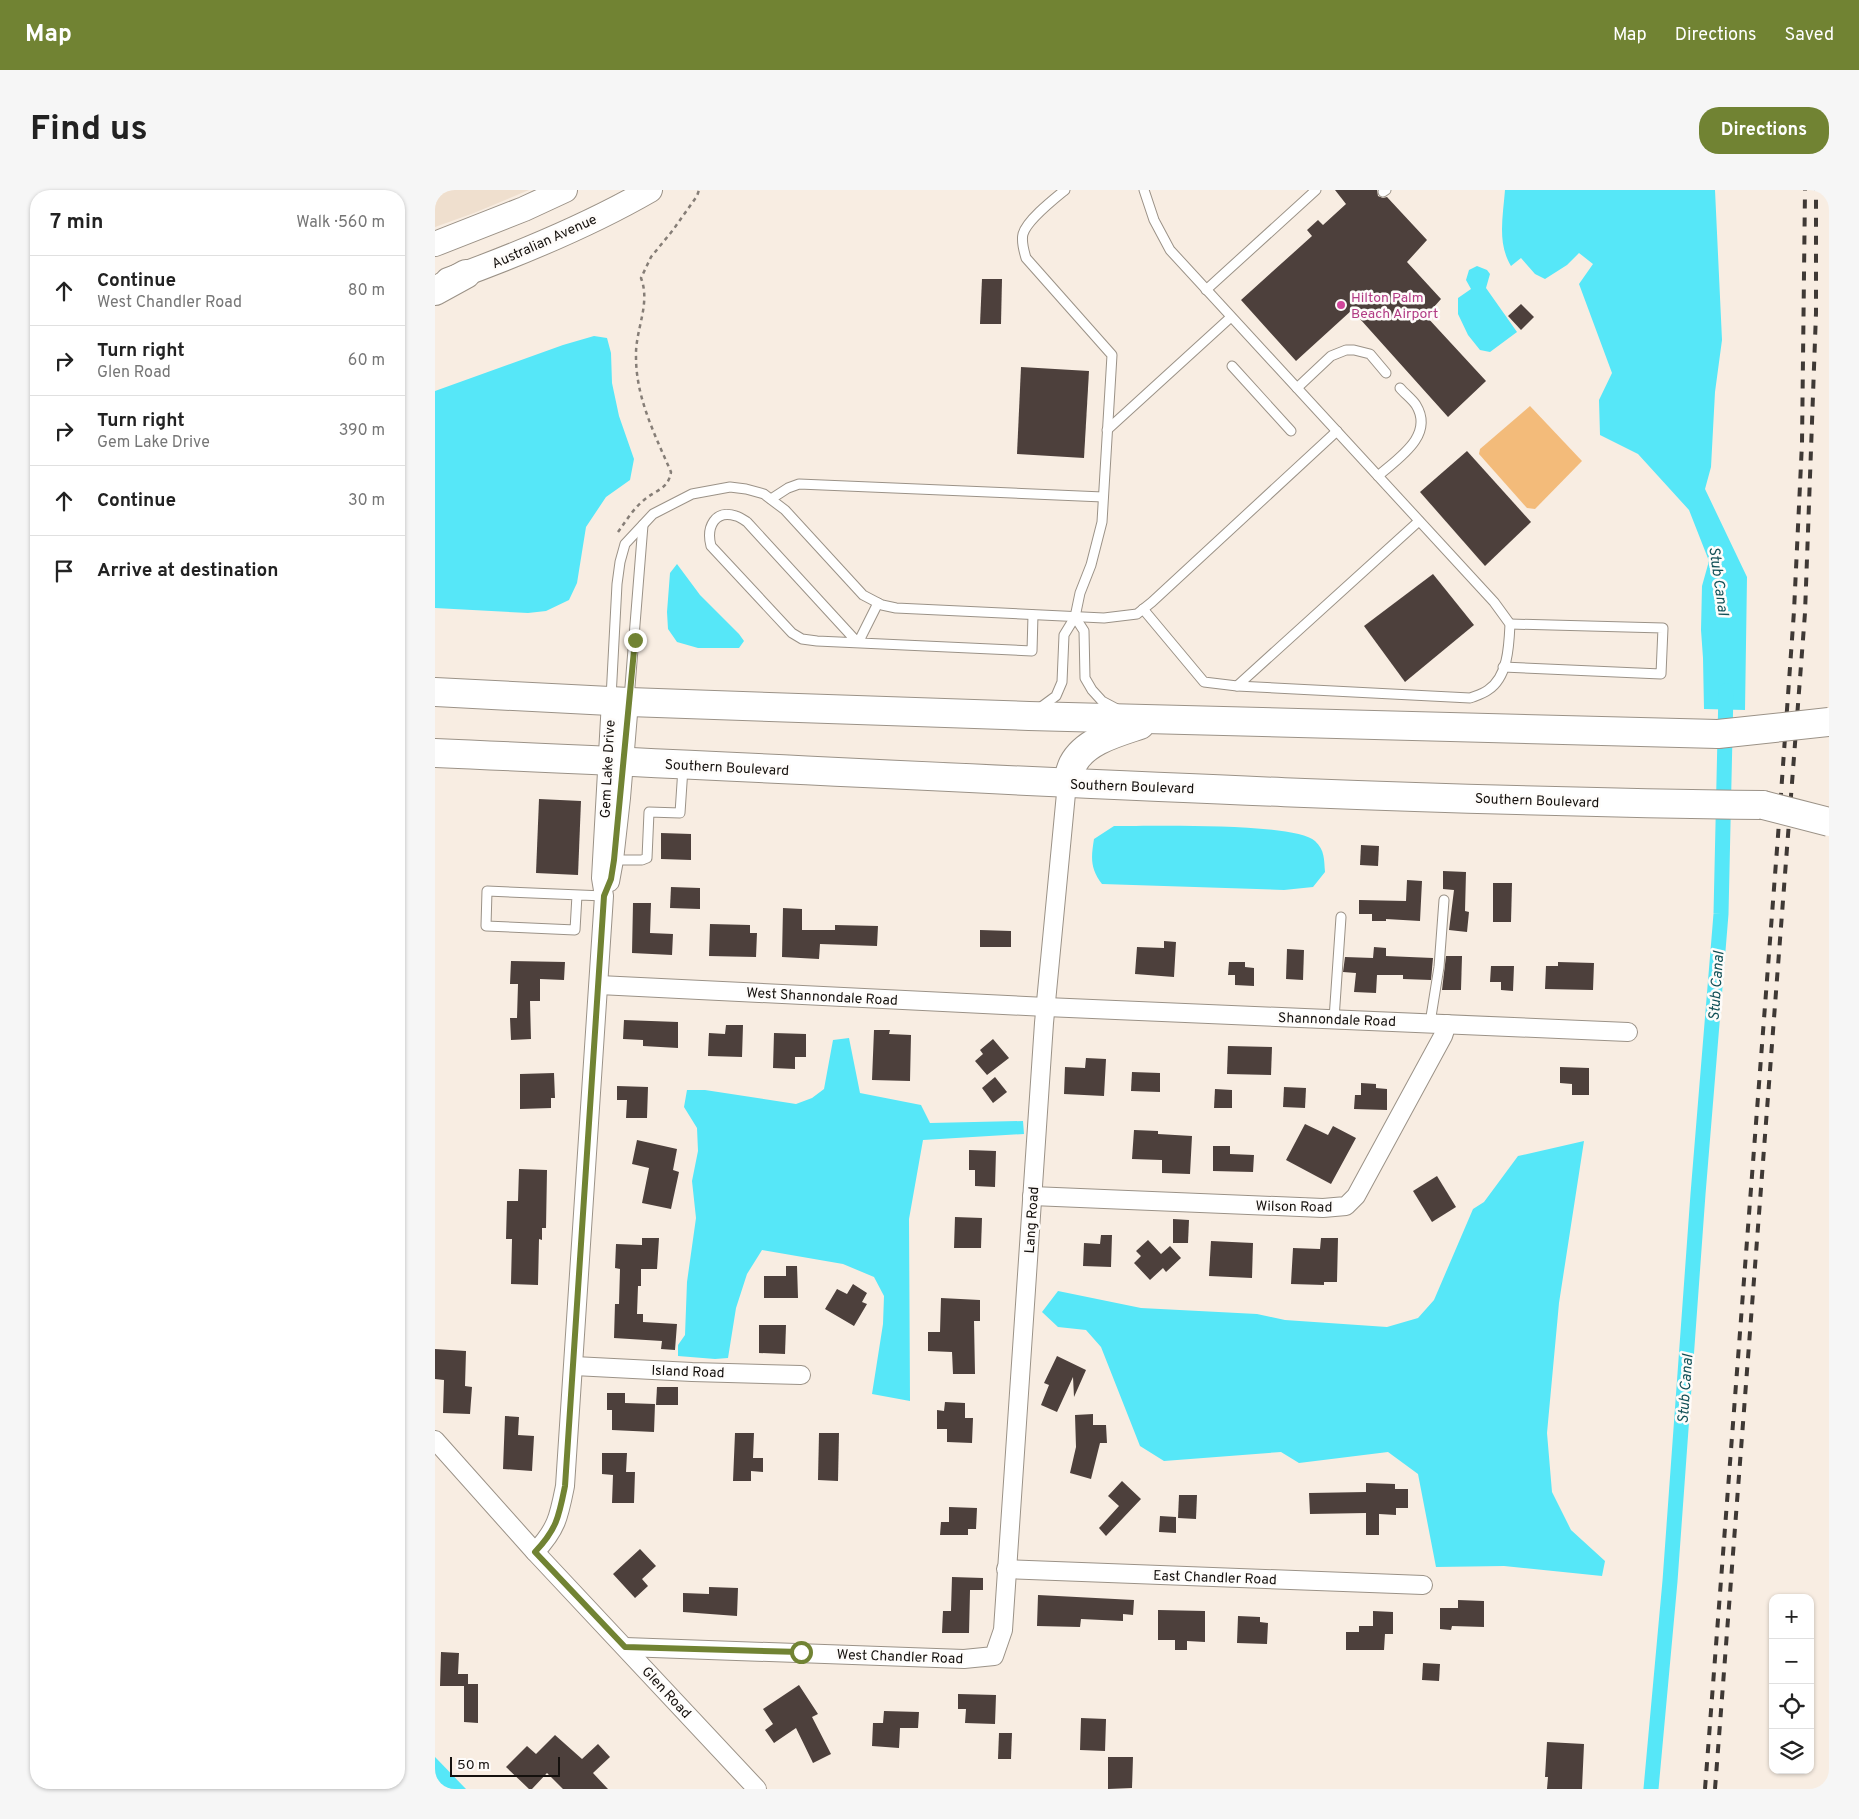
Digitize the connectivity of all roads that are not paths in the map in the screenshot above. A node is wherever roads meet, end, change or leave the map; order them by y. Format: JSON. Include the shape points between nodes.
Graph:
{"nodes":[{"id":1,"x":565,"y":190,"type":"edge"},
{"id":2,"x":650,"y":190,"type":"edge"},
{"id":3,"x":1065,"y":190,"type":"edge"},
{"id":4,"x":1144,"y":190,"type":"edge"},
{"id":5,"x":1316,"y":190,"type":"edge"},
{"id":6,"x":435,"y":244,"type":"edge"},
{"id":7,"x":465,"y":274,"type":"junction"},
{"id":8,"x":435,"y":284,"type":"edge"},
{"id":9,"x":1206,"y":290,"type":"junction"},
{"id":10,"x":435,"y":291,"type":"edge"},
{"id":11,"x":1231,"y":317,"type":"junction"},
{"id":12,"x":1233,"y":366,"type":"dead end"},
{"id":13,"x":1386,"y":373,"type":"dead end"},
{"id":14,"x":1297,"y":388,"type":"junction"},
{"id":15,"x":1400,"y":388,"type":"dead end"},
{"id":16,"x":1107,"y":430,"type":"junction"},
{"id":17,"x":1291,"y":431,"type":"dead end"},
{"id":18,"x":1337,"y":432,"type":"junction"},
{"id":19,"x":1378,"y":476,"type":"junction"},
{"id":20,"x":1103,"y":497,"type":"junction"},
{"id":21,"x":771,"y":499,"type":"junction"},
{"id":22,"x":1419,"y":521,"type":"junction"},
{"id":23,"x":643,"y":525,"type":"junction"},
{"id":24,"x":878,"y":603,"type":"junction"},
{"id":25,"x":1143,"y":609,"type":"junction"},
{"id":26,"x":1033,"y":615,"type":"junction"},
{"id":27,"x":1075,"y":617,"type":"junction"},
{"id":28,"x":1510,"y":624,"type":"junction"},
{"id":29,"x":858,"y":643,"type":"junction"},
{"id":30,"x":1503,"y":667,"type":"junction"},
{"id":31,"x":435,"y":686,"type":"edge"},
{"id":32,"x":1237,"y":686,"type":"junction"},
{"id":33,"x":435,"y":692,"type":"edge"},
{"id":34,"x":467,"y":694,"type":"junction"},
{"id":35,"x":620,"y":702,"type":"junction"},
{"id":36,"x":1029,"y":716,"type":"junction"},
{"id":37,"x":1146,"y":719,"type":"junction"},
{"id":38,"x":1829,"y":722,"type":"edge"},
{"id":39,"x":1718,"y":734,"type":"junction"},
{"id":40,"x":1829,"y":741,"type":"edge"},
{"id":41,"x":435,"y":753,"type":"edge"},
{"id":42,"x":616,"y":761,"type":"junction"},
{"id":43,"x":683,"y":764,"type":"junction"},
{"id":44,"x":1067,"y":783,"type":"junction"},
{"id":45,"x":1763,"y":805,"type":"junction"},
{"id":46,"x":1829,"y":807,"type":"edge"},
{"id":47,"x":1829,"y":822,"type":"edge"},
{"id":48,"x":614,"y":860,"type":"junction"},
{"id":49,"x":577,"y":895,"type":"junction"},
{"id":50,"x":604,"y":896,"type":"junction"},
{"id":51,"x":1444,"y":900,"type":"dead end"},
{"id":52,"x":1341,"y":917,"type":"dead end"},
{"id":53,"x":599,"y":985,"type":"junction"},
{"id":54,"x":1046,"y":1006,"type":"junction"},
{"id":55,"x":1334,"y":1019,"type":"junction"},
{"id":56,"x":1439,"y":1024,"type":"junction"},
{"id":57,"x":1628,"y":1032,"type":"dead end"},
{"id":58,"x":1032,"y":1196,"type":"junction"},
{"id":59,"x":574,"y":1366,"type":"junction"},
{"id":60,"x":801,"y":1374,"type":"dead end"},
{"id":61,"x":435,"y":1440,"type":"edge"},
{"id":62,"x":535,"y":1552,"type":"junction"},
{"id":63,"x":1006,"y":1569,"type":"junction"},
{"id":64,"x":1423,"y":1585,"type":"dead end"},
{"id":65,"x":625,"y":1647,"type":"junction"},
{"id":66,"x":995,"y":1656,"type":"joint"},
{"id":67,"x":757,"y":1789,"type":"edge"}],
"edges":[{"from":1,"to":6,"type":"main road"},
{"from":2,"to":7,"type":"main road","name":"Australian Avenue","via":[[540,244]]},
{"from":3,"to":16,"type":"lane","via":[[1027,226],[1023,234],[1023,248],[1026,258],[1112,355]]},
{"from":4,"to":9,"type":"lane","via":[[1154,220],[1170,250]]},
{"from":5,"to":9,"type":"lane"},
{"from":7,"to":8,"type":"main road","name":"Australian Avenue"},
{"from":7,"to":10,"type":"highway"},
{"from":9,"to":11,"type":"lane"},
{"from":11,"to":14,"type":"lane"},
{"from":11,"to":16,"type":"lane"},
{"from":12,"to":17,"type":"lane"},
{"from":13,"to":14,"type":"lane","via":[[1370,354],[1346,350],[1331,356]]},
{"from":14,"to":18,"type":"lane"},
{"from":15,"to":19,"type":"lane","via":[[1416,406],[1421,426],[1411,448]]},
{"from":16,"to":20,"type":"lane"},
{"from":18,"to":19,"type":"lane"},
{"from":18,"to":25,"type":"lane"},
{"from":19,"to":22,"type":"lane"},
{"from":20,"to":21,"type":"lane","via":[[799,484]]},
{"from":20,"to":27,"type":"lane","via":[[1102,522]]},
{"from":21,"to":23,"type":"lane","via":[[746,489],[715,488],[672,504],[653,514]]},
{"from":21,"to":24,"type":"lane","via":[[863,595]]},
{"from":22,"to":28,"type":"lane"},
{"from":22,"to":32,"type":"lane"},
{"from":23,"to":35,"type":"lane"},
{"from":23,"to":35,"type":"lane","via":[[625,544],[617,584]]},
{"from":24,"to":26,"type":"lane","via":[[896,608]]},
{"from":24,"to":29,"type":"lane"},
{"from":25,"to":27,"type":"lane","via":[[1125,617]]},
{"from":25,"to":32,"type":"lane","via":[[1203,682]]},
{"from":26,"to":27,"type":"lane"},
{"from":26,"to":29,"type":"lane","via":[[1032,650]]},
{"from":27,"to":36,"type":"lane","via":[[1064,635],[1060,689],[1056,696]]},
{"from":27,"to":37,"type":"lane","via":[[1084,631],[1083,668],[1088,684],[1102,701]]},
{"from":28,"to":30,"type":"lane"},
{"from":28,"to":30,"type":"lane","via":[[1663,628],[1661,674]]},
{"from":29,"to":29,"type":"lane","via":[[747,522],[735,516],[724,516],[710,525],[711,546],[792,633],[817,642]]},
{"from":30,"to":32,"type":"lane","via":[[1500,677],[1488,690],[1470,698]]},
{"from":31,"to":34,"type":"highway"},
{"from":33,"to":34,"type":"highway"},
{"from":34,"to":35,"type":"highway"},
{"from":35,"to":36,"type":"highway"},
{"from":35,"to":42,"type":"street","name":"Gem Lake Drive"},
{"from":36,"to":37,"type":"highway"},
{"from":37,"to":39,"type":"highway"},
{"from":37,"to":44,"type":"highway","via":[[1109,735],[1087,749],[1073,764]]},
{"from":38,"to":39,"type":"highway","bridge":true},
{"from":39,"to":40,"type":"highway","bridge":true},
{"from":41,"to":42,"type":"highway","name":"Southern Boulevard"},
{"from":42,"to":43,"type":"highway","name":"Southern Boulevard"},
{"from":42,"to":48,"type":"street","name":"Gem Lake Drive"},
{"from":42,"to":50,"type":"street","name":"Gem Lake Drive","via":[[601,878]]},
{"from":43,"to":44,"type":"highway","name":"Southern Boulevard"},
{"from":43,"to":48,"type":"lane","via":[[680,813],[649,812],[647,858]]},
{"from":44,"to":45,"type":"highway","name":"Southern Boulevard"},
{"from":44,"to":54,"type":"street","name":"Lang Road"},
{"from":45,"to":46,"type":"highway","name":"Southern Boulevard","bridge":true},
{"from":45,"to":47,"type":"highway","bridge":true},
{"from":48,"to":50,"type":"street","name":"Gem Lake Drive"},
{"from":49,"to":49,"type":"lane","via":[[487,890],[486,926],[575,930]]},
{"from":49,"to":50,"type":"lane"},
{"from":50,"to":53,"type":"street","name":"Gem Lake Drive"},
{"from":51,"to":56,"type":"lane"},
{"from":52,"to":55,"type":"lane"},
{"from":53,"to":54,"type":"street","name":"West Shannondale Road"},
{"from":53,"to":59,"type":"street","name":"Gem Lake Drive"},
{"from":54,"to":55,"type":"street","name":"Shannondale Road"},
{"from":54,"to":58,"type":"street","name":"Lang Road"},
{"from":55,"to":56,"type":"street","name":"Shannondale Road"},
{"from":56,"to":57,"type":"street","name":"Shannondale Road"},
{"from":56,"to":58,"type":"street","name":"Wilson Road","via":[[1443,1036],[1356,1196],[1346,1206],[1323,1208]]},
{"from":58,"to":63,"type":"street","name":"Lang Road"},
{"from":59,"to":60,"type":"street","name":"Island Road"},
{"from":59,"to":62,"type":"street","name":"Gem Lake Drive","via":[[563,1493],[549,1538]]},
{"from":61,"to":62,"type":"street","name":"Glen Road"},
{"from":62,"to":65,"type":"street","name":"Glen Road"},
{"from":63,"to":64,"type":"street","name":"East Chandler Road"},
{"from":63,"to":66,"type":"street","name":"Lang Road","via":[[1003,1630]]},
{"from":65,"to":66,"type":"street","name":"West Chandler Road","via":[[964,1659]]},
{"from":65,"to":67,"type":"street","name":"Glen Road"}]}
